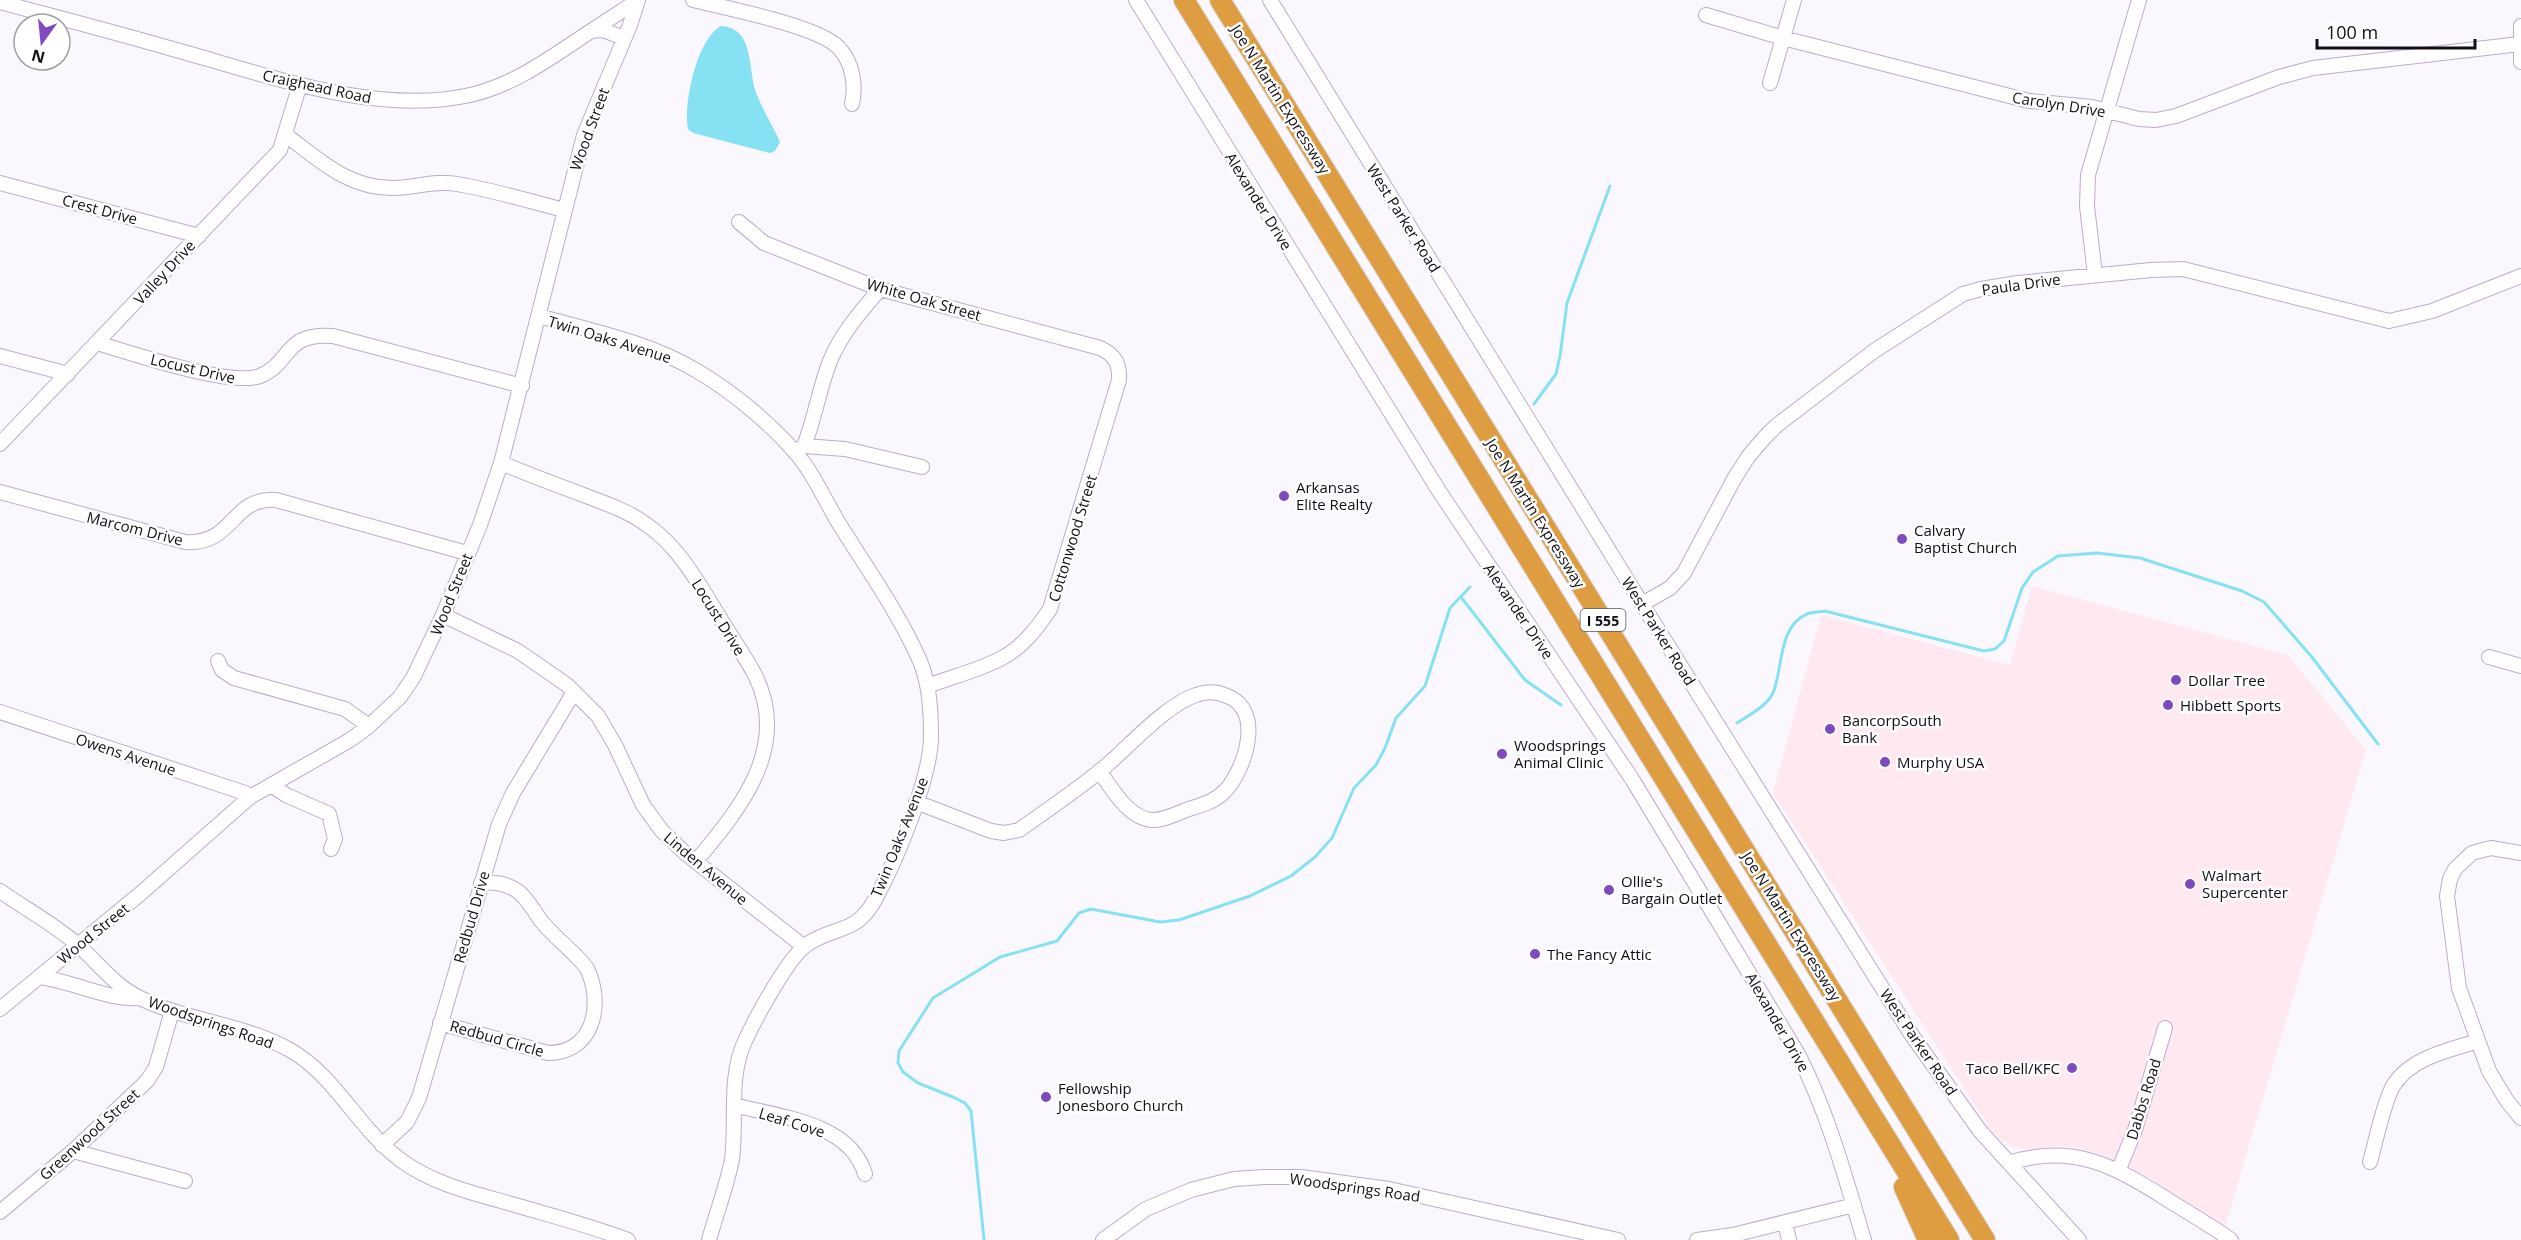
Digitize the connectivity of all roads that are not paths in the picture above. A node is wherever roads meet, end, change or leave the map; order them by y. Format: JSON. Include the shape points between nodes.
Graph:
{"nodes":[{"id":1,"x":637,"y":0,"type":"edge"},
{"id":2,"x":693,"y":0,"type":"edge"},
{"id":3,"x":1136,"y":0,"type":"edge"},
{"id":4,"x":1184,"y":0,"type":"edge"},
{"id":5,"x":1220,"y":0,"type":"edge"},
{"id":6,"x":1270,"y":0,"type":"edge"},
{"id":7,"x":1794,"y":0,"type":"edge"},
{"id":8,"x":2139,"y":0,"type":"edge"},
{"id":9,"x":0,"y":2,"type":"edge"},
{"id":10,"x":1706,"y":15,"type":"dead end"},
{"id":11,"x":2521,"y":26,"type":"edge"},
{"id":12,"x":591,"y":32,"type":"junction"},
{"id":13,"x":624,"y":38,"type":"junction"},
{"id":14,"x":1783,"y":38,"type":"junction"},
{"id":15,"x":2520,"y":44,"type":"edge"},
{"id":16,"x":2521,"y":62,"type":"edge"},
{"id":17,"x":1770,"y":83,"type":"dead end"},
{"id":18,"x":300,"y":84,"type":"junction"},
{"id":19,"x":852,"y":104,"type":"dead end"},
{"id":20,"x":2106,"y":111,"type":"junction"},
{"id":21,"x":286,"y":135,"type":"junction"},
{"id":22,"x":0,"y":183,"type":"edge"},
{"id":23,"x":564,"y":210,"type":"junction"},
{"id":24,"x":739,"y":222,"type":"dead end"},
{"id":25,"x":199,"y":236,"type":"junction"},
{"id":26,"x":2095,"y":275,"type":"junction"},
{"id":27,"x":2521,"y":276,"type":"edge"},
{"id":28,"x":880,"y":289,"type":"junction"},
{"id":29,"x":539,"y":316,"type":"junction"},
{"id":30,"x":97,"y":343,"type":"junction"},
{"id":31,"x":0,"y":356,"type":"edge"},
{"id":32,"x":1116,"y":359,"type":"joint"},
{"id":33,"x":68,"y":374,"type":"junction"},
{"id":34,"x":522,"y":386,"type":"junction"},
{"id":35,"x":0,"y":444,"type":"edge"},
{"id":36,"x":800,"y":449,"type":"junction"},
{"id":37,"x":501,"y":463,"type":"junction"},
{"id":38,"x":922,"y":467,"type":"dead end"},
{"id":39,"x":0,"y":492,"type":"edge"},
{"id":40,"x":467,"y":553,"type":"junction"},
{"id":41,"x":1642,"y":604,"type":"junction"},
{"id":42,"x":443,"y":615,"type":"junction"},
{"id":43,"x":2489,"y":657,"type":"dead end"},
{"id":44,"x":218,"y":661,"type":"dead end"},
{"id":45,"x":2521,"y":666,"type":"edge"},
{"id":46,"x":928,"y":686,"type":"junction"},
{"id":47,"x":574,"y":692,"type":"junction"},
{"id":48,"x":0,"y":712,"type":"edge"},
{"id":49,"x":369,"y":726,"type":"junction"},
{"id":50,"x":1100,"y":771,"type":"junction"},
{"id":51,"x":271,"y":785,"type":"junction"},
{"id":52,"x":250,"y":797,"type":"junction"},
{"id":53,"x":916,"y":802,"type":"junction"},
{"id":54,"x":331,"y":849,"type":"dead end"},
{"id":55,"x":2521,"y":853,"type":"edge"},
{"id":56,"x":696,"y":861,"type":"junction"},
{"id":57,"x":481,"y":883,"type":"junction"},
{"id":58,"x":0,"y":891,"type":"edge"},
{"id":59,"x":77,"y":944,"type":"junction"},
{"id":60,"x":803,"y":946,"type":"junction"},
{"id":61,"x":39,"y":977,"type":"junction"},
{"id":62,"x":139,"y":998,"type":"junction"},
{"id":63,"x":0,"y":1009,"type":"edge"},
{"id":64,"x":172,"y":1011,"type":"junction"},
{"id":65,"x":440,"y":1023,"type":"junction"},
{"id":66,"x":2165,"y":1028,"type":"dead end"},
{"id":67,"x":2478,"y":1041,"type":"junction"},
{"id":68,"x":1861,"y":1095,"type":"junction"},
{"id":69,"x":734,"y":1105,"type":"junction"},
{"id":70,"x":2521,"y":1118,"type":"edge"},
{"id":71,"x":382,"y":1145,"type":"junction"},
{"id":72,"x":73,"y":1151,"type":"junction"},
{"id":73,"x":2370,"y":1162,"type":"dead end"},
{"id":74,"x":2009,"y":1163,"type":"junction"},
{"id":75,"x":2119,"y":1169,"type":"junction"},
{"id":76,"x":865,"y":1174,"type":"dead end"},
{"id":77,"x":184,"y":1181,"type":"dead end"},
{"id":78,"x":1854,"y":1205,"type":"junction"},
{"id":79,"x":0,"y":1212,"type":"edge"},
{"id":80,"x":1785,"y":1222,"type":"junction"},
{"id":81,"x":628,"y":1240,"type":"edge"},
{"id":82,"x":709,"y":1240,"type":"edge"},
{"id":83,"x":1103,"y":1240,"type":"edge"},
{"id":84,"x":1618,"y":1240,"type":"edge"},
{"id":85,"x":1697,"y":1240,"type":"edge"},
{"id":86,"x":1789,"y":1240,"type":"edge"},
{"id":87,"x":1864,"y":1240,"type":"edge"},
{"id":88,"x":1929,"y":1240,"type":"edge"},
{"id":89,"x":1949,"y":1240,"type":"edge"},
{"id":90,"x":1985,"y":1240,"type":"edge"},
{"id":91,"x":2079,"y":1240,"type":"edge"},
{"id":92,"x":2231,"y":1240,"type":"edge"}],
"edges":[{"from":1,"to":12,"type":"street","name":"Craighead Road"},
{"from":1,"to":13,"type":"street","name":"Wood Street"},
{"from":2,"to":19,"type":"street","via":[[806,30],[830,41],[843,53],[855,81]]},
{"from":3,"to":78,"type":"street","name":"Alexander Drive","via":[[1440,491],[1632,779],[1798,1054],[1825,1113]]},
{"from":4,"to":68,"type":"highway","name":"Joe N Martin Expressway","number":"I 555"},
{"from":5,"to":90,"type":"highway","name":"Joe N Martin Expressway","number":"I 555"},
{"from":6,"to":41,"type":"street","name":"West Parker Road"},
{"from":7,"to":14,"type":"street"},
{"from":8,"to":20,"type":"street"},
{"from":9,"to":18,"type":"street","name":"Craighead Road"},
{"from":10,"to":14,"type":"street","name":"Carolyn Drive"},
{"from":11,"to":15,"type":"street"},
{"from":12,"to":13,"type":"street","via":[[603,30]]},
{"from":12,"to":18,"type":"street","name":"Craighead Road","via":[[514,80],[456,98],[424,102],[385,100]]},
{"from":13,"to":23,"type":"street","name":"Wood Street","via":[[584,135]]},
{"from":14,"to":17,"type":"street"},
{"from":14,"to":20,"type":"street","name":"Carolyn Drive","via":[[2029,101]]},
{"from":15,"to":16,"type":"street"},
{"from":15,"to":20,"type":"street","name":"Carolyn Drive","via":[[2298,71],[2162,119],[2139,119]]},
{"from":18,"to":21,"type":"street","name":"Valley Drive"},
{"from":20,"to":26,"type":"street","via":[[2087,184]]},
{"from":21,"to":23,"type":"street","via":[[332,170],[372,187],[458,184]]},
{"from":21,"to":25,"type":"street","name":"Valley Drive","via":[[280,150]]},
{"from":22,"to":25,"type":"street","name":"Crest Drive"},
{"from":23,"to":29,"type":"street","name":"Wood Street"},
{"from":24,"to":28,"type":"street","name":"White Oak Street","via":[[764,243]]},
{"from":25,"to":30,"type":"street","name":"Valley Drive"},
{"from":26,"to":27,"type":"street","name":"Paula Drive","via":[[2151,270],[2199,272],[2389,321],[2432,311]]},
{"from":26,"to":41,"type":"street","name":"Paula Drive","via":[[1963,294],[1874,351],[1764,438],[1734,478],[1684,573],[1670,588]]},
{"from":28,"to":32,"type":"street","name":"White Oak Street","via":[[1100,348]]},
{"from":28,"to":36,"type":"street","via":[[849,327],[835,352]]},
{"from":29,"to":34,"type":"street","name":"Wood Street"},
{"from":29,"to":36,"type":"street","name":"Twin Oaks Avenue","via":[[676,358],[741,401]]},
{"from":30,"to":33,"type":"street","name":"Valley Drive"},
{"from":30,"to":34,"type":"street","name":"Locust Drive","via":[[170,364],[249,379],[274,367],[290,347],[303,339],[333,336]]},
{"from":31,"to":33,"type":"street"},
{"from":32,"to":46,"type":"street","name":"Cottonwood Street","via":[[1119,380],[1050,609],[1036,630],[1002,658]]},
{"from":33,"to":35,"type":"street","name":"Valley Drive"},
{"from":34,"to":37,"type":"street","name":"Wood Street"},
{"from":36,"to":38,"type":"street","via":[[845,449]]},
{"from":36,"to":46,"type":"street","name":"Twin Oaks Avenue","via":[[920,662]]},
{"from":37,"to":40,"type":"street","name":"Wood Street"},
{"from":37,"to":56,"type":"street","name":"Locust Drive","via":[[625,512],[663,538],[685,562],[755,675],[766,722],[761,763],[734,816]]},
{"from":39,"to":40,"type":"street","name":"Marcom Drive","via":[[195,543],[227,529],[248,505],[276,500]]},
{"from":40,"to":42,"type":"street","name":"Wood Street"},
{"from":41,"to":74,"type":"street","name":"West Parker Road","via":[[1911,1034],[1980,1131]]},
{"from":42,"to":47,"type":"street","name":"Linden Avenue","via":[[518,651]]},
{"from":42,"to":49,"type":"street","name":"Wood Street","via":[[413,678],[400,697]]},
{"from":43,"to":45,"type":"street"},
{"from":44,"to":49,"type":"street","via":[[225,673],[234,678],[345,709]]},
{"from":46,"to":53,"type":"street","name":"Twin Oaks Avenue","via":[[931,740]]},
{"from":47,"to":56,"type":"street","name":"Linden Avenue","via":[[598,716],[650,816],[670,840]]},
{"from":47,"to":57,"type":"street","name":"Redbud Drive","via":[[513,793]]},
{"from":48,"to":52,"type":"street","name":"Owens Avenue"},
{"from":49,"to":51,"type":"street","name":"Wood Street"},
{"from":50,"to":50,"type":"street","via":[[1189,697],[1219,693],[1246,711],[1247,740],[1236,776],[1212,801],[1151,820],[1127,807]]},
{"from":50,"to":53,"type":"street","via":[[1019,830],[1004,833],[971,825]]},
{"from":51,"to":52,"type":"street","name":"Wood Street"},
{"from":51,"to":54,"type":"street","via":[[329,814],[335,839]]},
{"from":52,"to":59,"type":"street","name":"Wood Street"},
{"from":53,"to":60,"type":"street","name":"Twin Oaks Avenue","via":[[887,875],[865,915],[854,926]]},
{"from":55,"to":67,"type":"street","via":[[2491,848],[2472,853],[2455,869],[2448,888],[2457,979]]},
{"from":56,"to":60,"type":"street","name":"Linden Avenue"},
{"from":57,"to":65,"type":"street","name":"Redbud Drive"},
{"from":57,"to":65,"type":"street","name":"Redbud Circle","via":[[498,883],[520,893],[584,964],[595,996],[592,1024],[576,1046],[548,1053]]},
{"from":58,"to":59,"type":"street","name":"Woodsprings Road"},
{"from":59,"to":61,"type":"street","name":"Wood Street"},
{"from":59,"to":62,"type":"street","name":"Woodsprings Road","via":[[118,985]]},
{"from":60,"to":69,"type":"street","via":[[743,1044]]},
{"from":61,"to":62,"type":"street","via":[[125,999]]},
{"from":61,"to":63,"type":"street","name":"Wood Street"},
{"from":62,"to":64,"type":"street","name":"Woodsprings Road"},
{"from":64,"to":71,"type":"street","name":"Woodsprings Road","via":[[271,1041],[303,1058],[325,1077]]},
{"from":64,"to":72,"type":"street","name":"Greenwood Street","via":[[156,1066],[147,1081]]},
{"from":65,"to":71,"type":"street","name":"Redbud Drive","via":[[413,1110],[400,1130]]},
{"from":66,"to":75,"type":"street","name":"Dabbs Road","via":[[2135,1130]]},
{"from":67,"to":70,"type":"street","via":[[2494,1081]]},
{"from":67,"to":73,"type":"street","via":[[2421,1061],[2401,1077],[2392,1089]]},
{"from":68,"to":88,"type":"highway"},
{"from":68,"to":89,"type":"highway","name":"Joe N Martin Expressway","number":"I 555"},
{"from":69,"to":76,"type":"street","name":"Leaf Cove","via":[[832,1134],[850,1147]]},
{"from":69,"to":82,"type":"street","via":[[731,1161]]},
{"from":71,"to":81,"type":"street","name":"Woodsprings Road","via":[[427,1176]]},
{"from":72,"to":77,"type":"street"},
{"from":72,"to":79,"type":"street","name":"Greenwood Street"},
{"from":74,"to":75,"type":"street","via":[[2035,1156],[2071,1156]]},
{"from":74,"to":91,"type":"street","name":"West Parker Road"},
{"from":75,"to":92,"type":"street"},
{"from":78,"to":80,"type":"street"},
{"from":78,"to":87,"type":"street","name":"Alexander Drive"},
{"from":80,"to":85,"type":"street"},
{"from":80,"to":86,"type":"street"},
{"from":83,"to":84,"type":"street","name":"Woodsprings Road","via":[[1146,1209],[1191,1190],[1234,1179],[1301,1177],[1389,1189]]}]}
